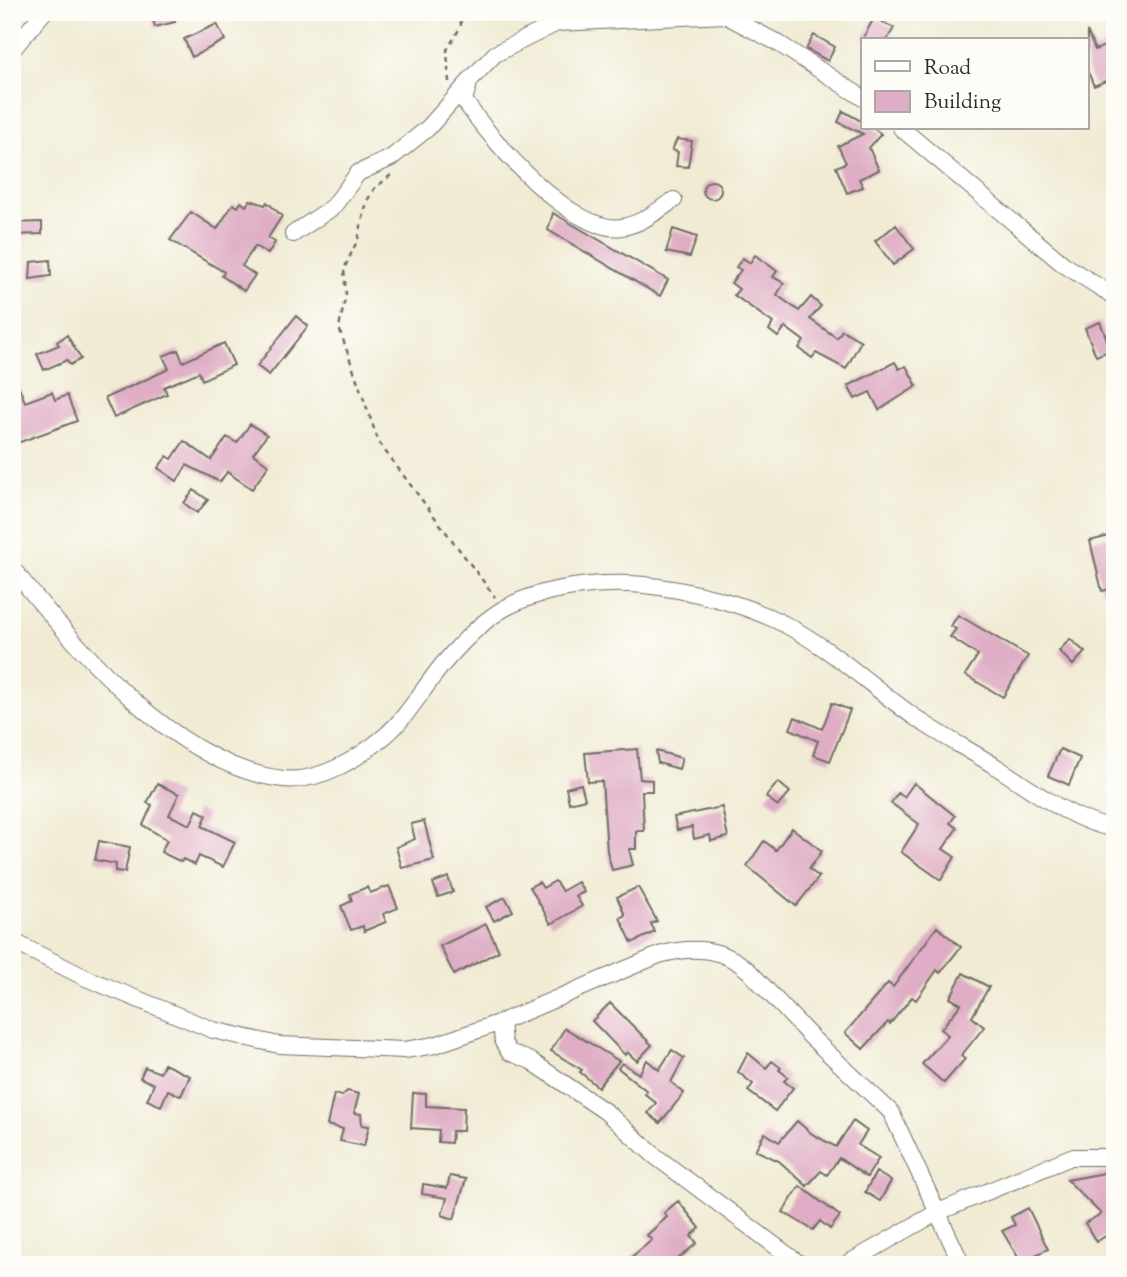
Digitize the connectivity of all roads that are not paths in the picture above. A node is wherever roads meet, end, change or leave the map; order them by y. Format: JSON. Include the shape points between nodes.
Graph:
{"nodes":[{"id":1,"x":44,"y":12,"type":"edge"},
{"id":2,"x":722,"y":13,"type":"edge"},
{"id":3,"x":12,"y":50,"type":"edge"},
{"id":4,"x":470,"y":80,"type":"junction"},
{"id":5,"x":861,"y":96,"type":"edge"},
{"id":6,"x":903,"y":130,"type":"edge"},
{"id":7,"x":674,"y":200,"type":"dead end"},
{"id":8,"x":293,"y":234,"type":"dead end"},
{"id":9,"x":1115,"y":297,"type":"edge"},
{"id":10,"x":12,"y":568,"type":"edge"},
{"id":11,"x":1115,"y":829,"type":"edge"},
{"id":12,"x":12,"y":941,"type":"edge"},
{"id":13,"x":501,"y":1022,"type":"junction"},
{"id":14,"x":1115,"y":1157,"type":"edge"},
{"id":15,"x":936,"y":1213,"type":"junction"},
{"id":16,"x":802,"y":1265,"type":"edge"},
{"id":17,"x":845,"y":1265,"type":"edge"},
{"id":18,"x":962,"y":1265,"type":"edge"}],
"edges":[{"from":1,"to":3,"type":"street"},
{"from":2,"to":4,"type":"street","via":[[558,23],[495,54]]},
{"from":2,"to":5,"type":"street"},
{"from":4,"to":7,"type":"street","via":[[464,100],[481,125],[550,197],[581,216],[608,227],[623,227]]},
{"from":4,"to":8,"type":"street","via":[[428,128],[391,158],[358,173],[333,208]]},
{"from":6,"to":9,"type":"street","via":[[1063,264]]},
{"from":10,"to":11,"type":"street","via":[[71,642],[161,725],[213,755],[255,772],[285,779],[309,777],[344,764],[385,736],[443,664],[503,608],[562,591],[643,585],[747,609],[784,624],[916,718],[1064,810]]},
{"from":12,"to":13,"type":"street","via":[[86,978],[212,1030],[264,1042],[415,1049]]},
{"from":13,"to":15,"type":"street","via":[[659,955],[704,949],[728,956],[749,971],[891,1112]]},
{"from":13,"to":16,"type":"street","via":[[509,1052],[531,1061],[606,1112],[655,1156]]},
{"from":14,"to":15,"type":"street","via":[[1071,1157]]},
{"from":15,"to":17,"type":"street"},
{"from":15,"to":18,"type":"street"}]}
